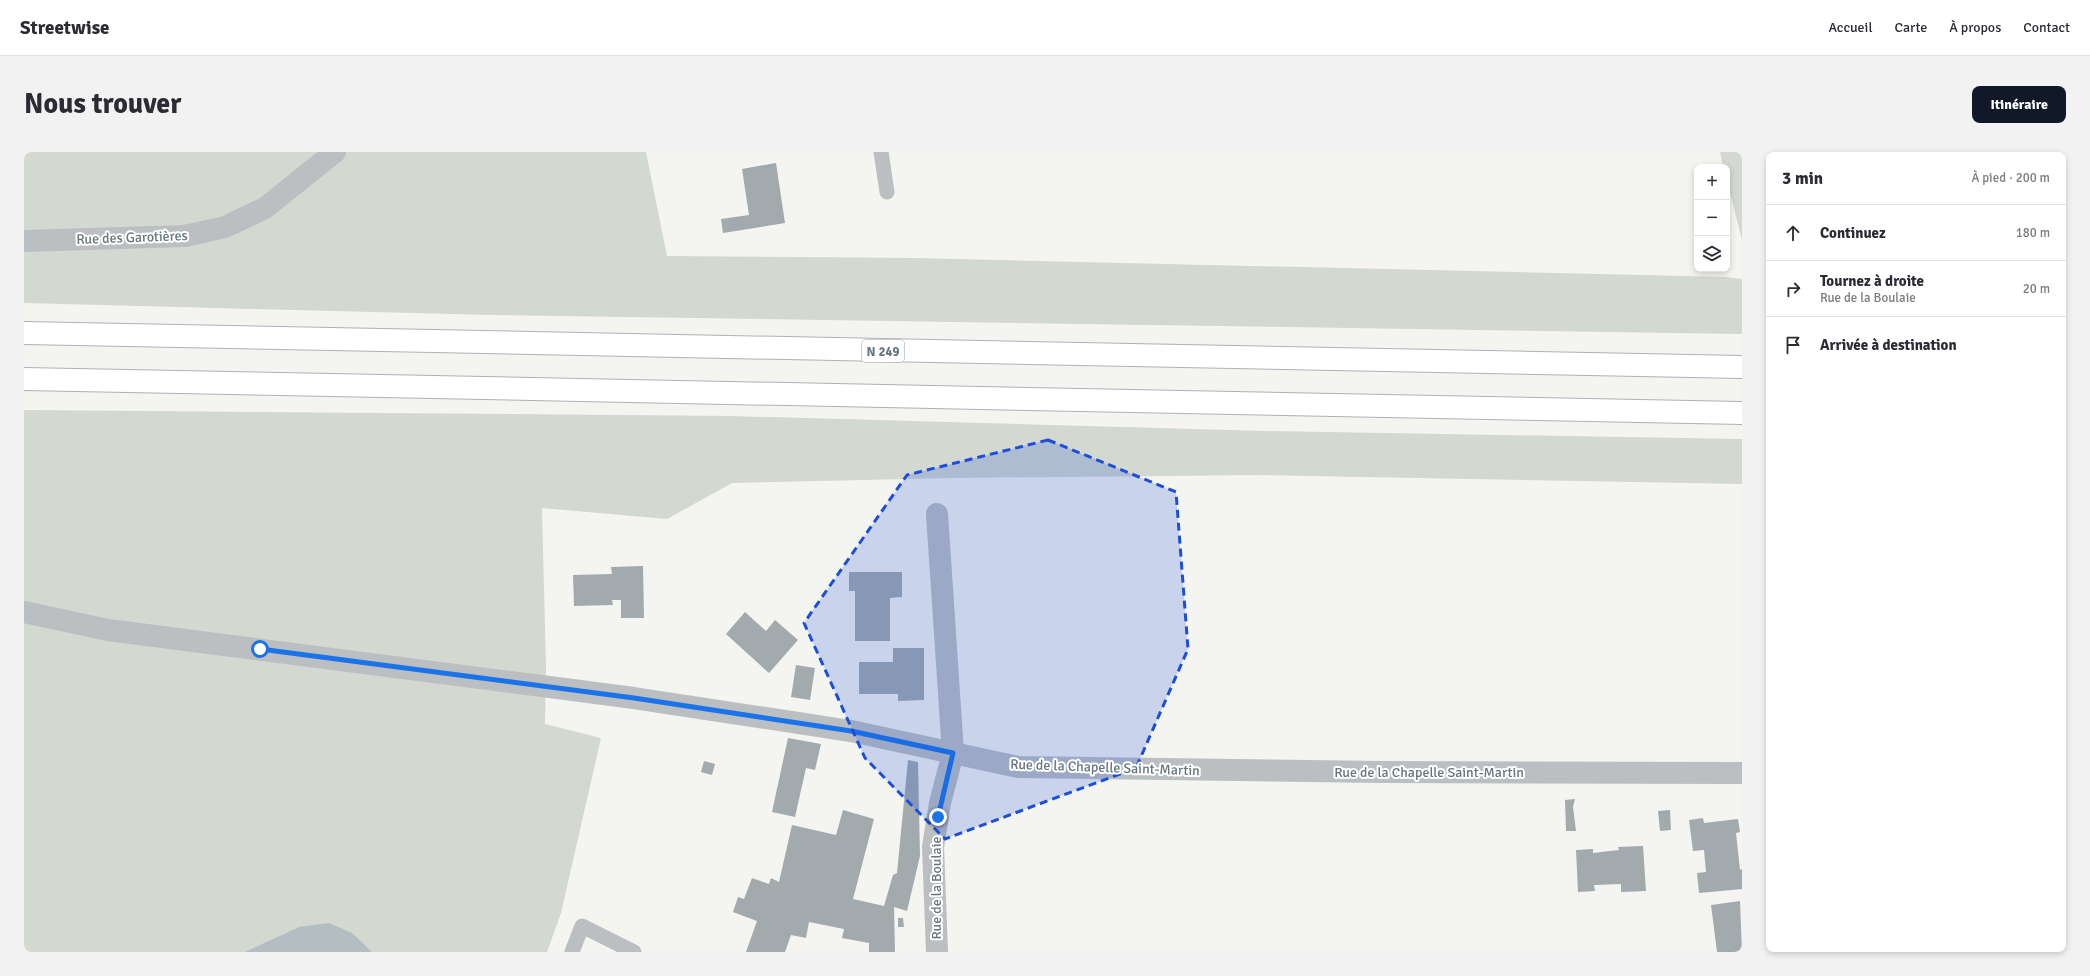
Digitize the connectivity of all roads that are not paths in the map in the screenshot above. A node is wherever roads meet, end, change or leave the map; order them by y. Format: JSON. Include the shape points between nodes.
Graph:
{"nodes":[{"id":1,"x":335,"y":152,"type":"edge"},
{"id":2,"x":881,"y":152,"type":"edge"},
{"id":3,"x":887,"y":192,"type":"dead end"},
{"id":4,"x":24,"y":241,"type":"edge"},
{"id":5,"x":24,"y":333,"type":"edge"},
{"id":6,"x":1742,"y":367,"type":"edge"},
{"id":7,"x":24,"y":379,"type":"edge"},
{"id":8,"x":1742,"y":413,"type":"edge"},
{"id":9,"x":937,"y":514,"type":"dead end"},
{"id":10,"x":24,"y":612,"type":"edge"},
{"id":11,"x":953,"y":753,"type":"junction"},
{"id":12,"x":1742,"y":773,"type":"edge"},
{"id":13,"x":572,"y":952,"type":"edge"},
{"id":14,"x":634,"y":952,"type":"edge"},
{"id":15,"x":937,"y":952,"type":"edge"}],
"edges":[{"from":1,"to":4,"type":"street","name":"Rue des Garotières","via":[[265,208],[225,227],[185,236]]},
{"from":2,"to":3,"type":"lane"},
{"from":5,"to":6,"type":"highway","number":"N 249"},
{"from":7,"to":8,"type":"highway"},
{"from":9,"to":11,"type":"street","name":"Rue de la Boulaie"},
{"from":10,"to":11,"type":"street","name":"Rue de la Chapelle Saint-Martin","via":[[108,630],[657,701],[851,731]]},
{"from":11,"to":12,"type":"street","name":"Rue de la Chapelle Saint-Martin","via":[[1018,767]]},
{"from":11,"to":15,"type":"street","name":"Rue de la Boulaie","via":[[940,803],[933,847]]},
{"from":13,"to":14,"type":"lane","via":[[582,926]]}]}
